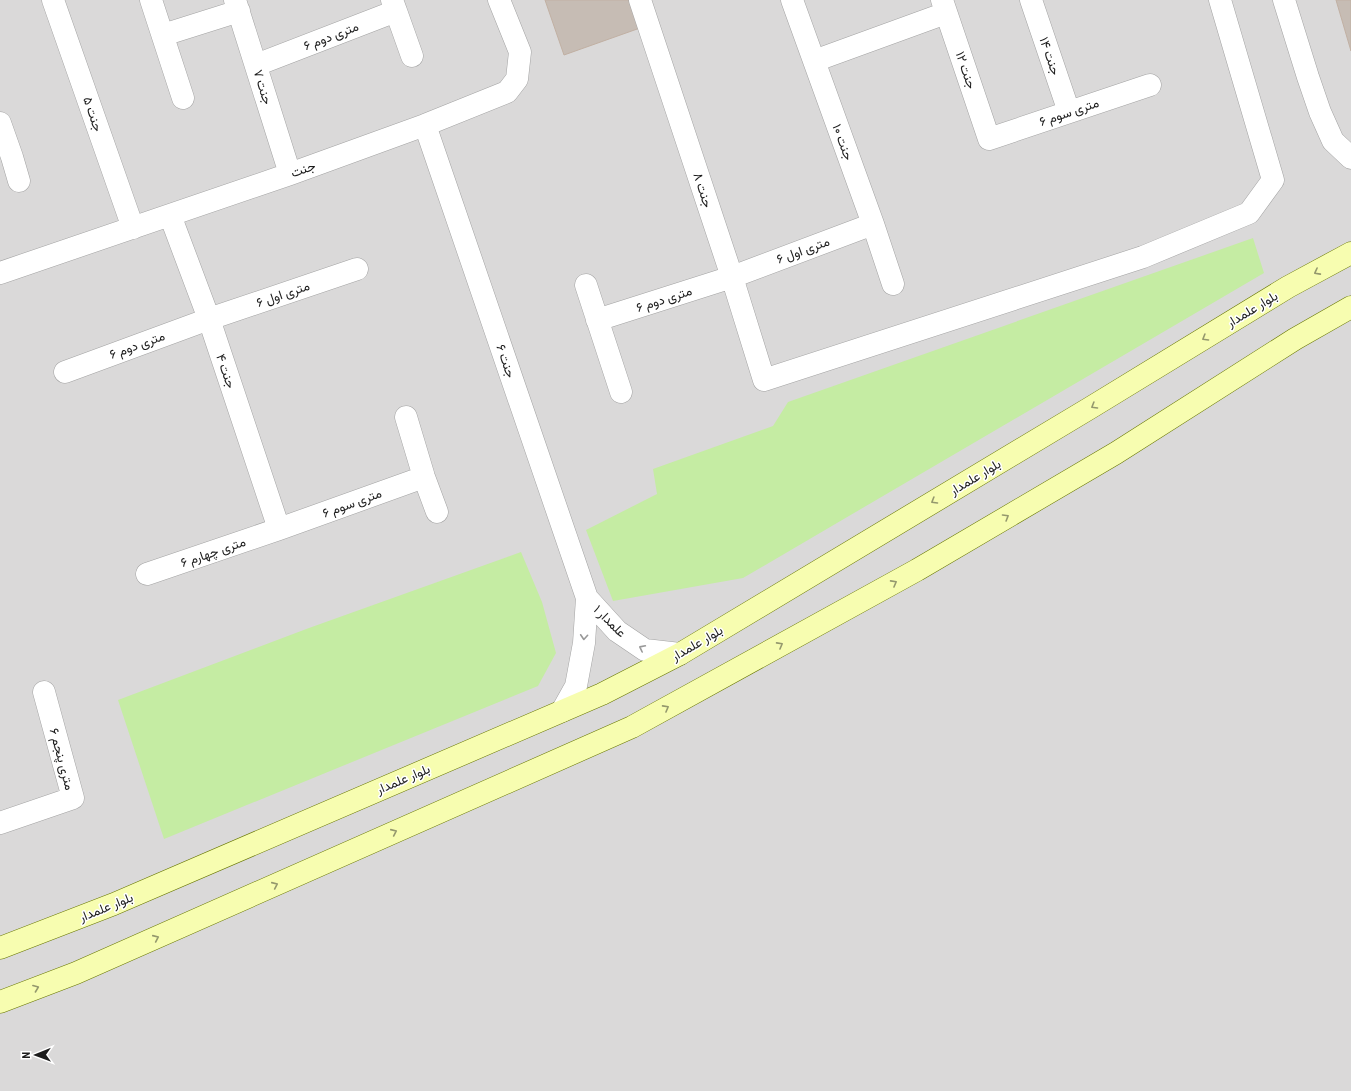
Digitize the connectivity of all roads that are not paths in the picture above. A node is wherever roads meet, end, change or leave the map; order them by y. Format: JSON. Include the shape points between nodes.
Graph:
{"nodes":[{"id":1,"x":53,"y":0,"type":"edge"},
{"id":2,"x":151,"y":0,"type":"edge"},
{"id":3,"x":640,"y":0,"type":"edge"},
{"id":4,"x":792,"y":0,"type":"edge"},
{"id":5,"x":1030,"y":0,"type":"edge"},
{"id":6,"x":1220,"y":0,"type":"edge"},
{"id":7,"x":1284,"y":0,"type":"edge"},
{"id":8,"x":502,"y":1,"type":"edge"},
{"id":9,"x":394,"y":5,"type":"edge"},
{"id":10,"x":237,"y":6,"type":"edge"},
{"id":11,"x":944,"y":6,"type":"edge"},
{"id":12,"x":163,"y":35,"type":"junction"},
{"id":13,"x":412,"y":56,"type":"dead end"},
{"id":14,"x":814,"y":61,"type":"junction"},
{"id":15,"x":256,"y":65,"type":"junction"},
{"id":16,"x":1150,"y":85,"type":"dead end"},
{"id":17,"x":183,"y":98,"type":"dead end"},
{"id":18,"x":1069,"y":112,"type":"junction"},
{"id":19,"x":0,"y":122,"type":"edge"},
{"id":20,"x":425,"y":125,"type":"junction"},
{"id":21,"x":989,"y":139,"type":"joint"},
{"id":22,"x":1351,"y":158,"type":"edge"},
{"id":23,"x":6,"y":159,"type":"edge"},
{"id":24,"x":290,"y":174,"type":"junction"},
{"id":25,"x":19,"y":181,"type":"dead end"},
{"id":26,"x":170,"y":215,"type":"junction"},
{"id":27,"x":874,"y":224,"type":"junction"},
{"id":28,"x":133,"y":228,"type":"junction"},
{"id":29,"x":1351,"y":254,"type":"edge"},
{"id":30,"x":357,"y":270,"type":"dead end"},
{"id":31,"x":0,"y":273,"type":"edge"},
{"id":32,"x":732,"y":277,"type":"junction"},
{"id":33,"x":893,"y":284,"type":"dead end"},
{"id":34,"x":586,"y":285,"type":"dead end"},
{"id":35,"x":1351,"y":307,"type":"edge"},
{"id":36,"x":209,"y":319,"type":"junction"},
{"id":37,"x":597,"y":320,"type":"junction"},
{"id":38,"x":65,"y":372,"type":"dead end"},
{"id":39,"x":621,"y":392,"type":"dead end"},
{"id":40,"x":406,"y":417,"type":"dead end"},
{"id":41,"x":424,"y":477,"type":"junction"},
{"id":42,"x":437,"y":512,"type":"dead end"},
{"id":43,"x":279,"y":529,"type":"junction"},
{"id":44,"x":147,"y":574,"type":"dead end"},
{"id":45,"x":587,"y":598,"type":"junction"},
{"id":46,"x":680,"y":654,"type":"junction"},
{"id":47,"x":44,"y":692,"type":"dead end"},
{"id":48,"x":562,"y":711,"type":"junction"},
{"id":49,"x":0,"y":823,"type":"edge"},
{"id":50,"x":0,"y":948,"type":"edge"},
{"id":51,"x":0,"y":1002,"type":"edge"}],
"edges":[{"from":1,"to":28,"type":"street","name":"جنت ۵"},
{"from":2,"to":12,"type":"street"},
{"from":3,"to":32,"type":"street","name":"جنت ۸"},
{"from":4,"to":14,"type":"street","name":"جنت ۱۰"},
{"from":5,"to":18,"type":"street","name":"جنت ۱۴"},
{"from":6,"to":32,"type":"street","name":"جنت ۸","via":[[1273,180],[1250,213],[1144,257],[764,380]]},
{"from":7,"to":22,"type":"street","via":[[1320,112],[1333,141]]},
{"from":8,"to":20,"type":"street","name":"جنت","via":[[520,52],[517,79],[507,92]]},
{"from":9,"to":13,"type":"street"},
{"from":9,"to":15,"type":"street","name":"۶ متری دوم"},
{"from":10,"to":12,"type":"street"},
{"from":10,"to":15,"type":"street","name":"جنت ۷"},
{"from":11,"to":14,"type":"street"},
{"from":11,"to":21,"type":"street","name":"جنت ۱۲"},
{"from":12,"to":17,"type":"street"},
{"from":14,"to":27,"type":"street","name":"جنت ۱۰"},
{"from":15,"to":24,"type":"street","name":"جنت ۷"},
{"from":16,"to":18,"type":"street","name":"۶ متری سوم"},
{"from":18,"to":21,"type":"street","name":"۶ متری سوم"},
{"from":19,"to":23,"type":"street"},
{"from":20,"to":24,"type":"street","name":"جنت"},
{"from":20,"to":45,"type":"street","name":"جنت ۶"},
{"from":23,"to":25,"type":"street"},
{"from":24,"to":26,"type":"street","name":"جنت"},
{"from":26,"to":28,"type":"street","name":"جنت"},
{"from":26,"to":36,"type":"street","name":"جنت ۴"},
{"from":27,"to":32,"type":"street","name":"۶ متری اول"},
{"from":27,"to":33,"type":"street","name":"جنت ۱۰"},
{"from":28,"to":31,"type":"street","name":"جنت"},
{"from":29,"to":46,"type":"street","name":"بلوار علمدار","one_way":true,"via":[[1288,287]]},
{"from":30,"to":36,"type":"street","name":"۶ متری اول"},
{"from":32,"to":37,"type":"street","name":"۶ متری دوم"},
{"from":34,"to":37,"type":"street"},
{"from":51,"to":35,"type":"street","one_way":true,"via":[[91,967],[632,727],[917,570],[1116,453],[1295,339]]},
{"from":36,"to":38,"type":"street","name":"۶ متری دوم"},
{"from":36,"to":43,"type":"street","name":"جنت ۴"},
{"from":37,"to":39,"type":"street"},
{"from":40,"to":41,"type":"street"},
{"from":41,"to":42,"type":"street"},
{"from":41,"to":43,"type":"street","name":"۶ متری سوم"},
{"from":43,"to":44,"type":"street","name":"۶ متری چهارم"},
{"from":46,"to":45,"type":"street","name":"علمدار ۱","one_way":true,"via":[[645,650],[617,631]]},
{"from":45,"to":48,"type":"street","one_way":true,"via":[[584,643],[576,686]]},
{"from":46,"to":48,"type":"street","name":"بلوار علمدار","via":[[602,694]]},
{"from":47,"to":49,"type":"street","name":"۶ متری پنجم","via":[[73,798]]},
{"from":48,"to":50,"type":"street","name":"بلوار علمدار","via":[[114,904]]}]}
